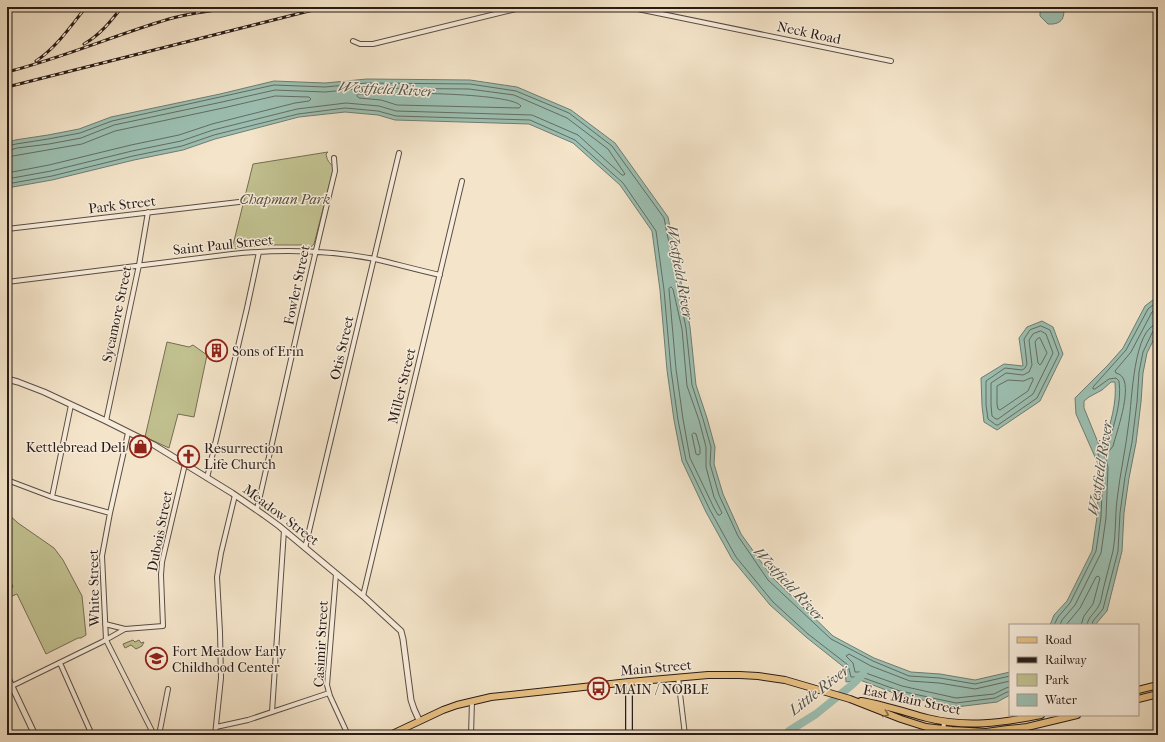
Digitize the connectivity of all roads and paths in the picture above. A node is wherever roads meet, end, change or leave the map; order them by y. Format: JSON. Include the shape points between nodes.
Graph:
{"nodes":[{"id":1,"x":524,"y":7,"type":"edge"},
{"id":2,"x":628,"y":7,"type":"edge"},
{"id":3,"x":353,"y":41,"type":"dead end"},
{"id":4,"x":890,"y":61,"type":"dead end"},
{"id":5,"x":399,"y":153,"type":"dead end"},
{"id":6,"x":334,"y":158,"type":"dead end"},
{"id":7,"x":462,"y":182,"type":"dead end"},
{"id":8,"x":239,"y":202,"type":"dead end"},
{"id":9,"x":148,"y":212,"type":"junction"},
{"id":10,"x":7,"y":229,"type":"edge"},
{"id":11,"x":259,"y":252,"type":"junction"},
{"id":12,"x":315,"y":252,"type":"junction"},
{"id":13,"x":374,"y":259,"type":"junction"},
{"id":14,"x":138,"y":266,"type":"junction"},
{"id":15,"x":440,"y":275,"type":"junction"},
{"id":16,"x":7,"y":282,"type":"edge"},
{"id":17,"x":7,"y":379,"type":"edge"},
{"id":18,"x":72,"y":405,"type":"junction"},
{"id":19,"x":106,"y":421,"type":"junction"},
{"id":20,"x":128,"y":433,"type":"junction"},
{"id":21,"x":185,"y":464,"type":"junction"},
{"id":22,"x":207,"y":478,"type":"junction"},
{"id":23,"x":7,"y":480,"type":"edge"},
{"id":24,"x":235,"y":495,"type":"junction"},
{"id":25,"x":52,"y":497,"type":"junction"},
{"id":26,"x":257,"y":509,"type":"junction"},
{"id":27,"x":110,"y":514,"type":"junction"},
{"id":28,"x":284,"y":530,"type":"junction"},
{"id":29,"x":306,"y":548,"type":"junction"},
{"id":30,"x":336,"y":574,"type":"junction"},
{"id":31,"x":363,"y":596,"type":"junction"},
{"id":32,"x":105,"y":624,"type":"junction"},
{"id":33,"x":125,"y":629,"type":"junction"},
{"id":34,"x":106,"y":640,"type":"junction"},
{"id":35,"x":60,"y":663,"type":"junction"},
{"id":36,"x":678,"y":677,"type":"junction"},
{"id":37,"x":8,"y":680,"type":"edge"},
{"id":38,"x":629,"y":682,"type":"junction"},
{"id":39,"x":1158,"y":685,"type":"edge"},
{"id":40,"x":12,"y":686,"type":"junction"},
{"id":41,"x":811,"y":687,"type":"joint"},
{"id":42,"x":168,"y":689,"type":"dead end"},
{"id":43,"x":1139,"y":690,"type":"edge"},
{"id":44,"x":329,"y":693,"type":"junction"},
{"id":45,"x":1158,"y":694,"type":"edge"},
{"id":46,"x":850,"y":699,"type":"junction"},
{"id":47,"x":1139,"y":699,"type":"edge"},
{"id":48,"x":472,"y":701,"type":"junction"},
{"id":49,"x":272,"y":712,"type":"junction"},
{"id":50,"x":1035,"y":716,"type":"edge"},
{"id":51,"x":1073,"y":716,"type":"edge"},
{"id":52,"x":419,"y":720,"type":"junction"},
{"id":53,"x":944,"y":721,"type":"junction"},
{"id":54,"x":216,"y":727,"type":"junction"},
{"id":55,"x":943,"y":732,"type":"edge"},
{"id":56,"x":984,"y":733,"type":"edge"},
{"id":57,"x":35,"y":735,"type":"edge"},
{"id":58,"x":92,"y":735,"type":"edge"},
{"id":59,"x":154,"y":735,"type":"edge"},
{"id":60,"x":160,"y":735,"type":"edge"},
{"id":61,"x":215,"y":735,"type":"edge"},
{"id":62,"x":348,"y":735,"type":"edge"},
{"id":63,"x":390,"y":735,"type":"edge"},
{"id":64,"x":471,"y":735,"type":"edge"},
{"id":65,"x":629,"y":735,"type":"edge"},
{"id":66,"x":685,"y":735,"type":"edge"}],
"edges":[{"from":1,"to":3,"type":"street","via":[[373,44]]},
{"from":2,"to":4,"type":"street","name":"Neck Road"},
{"from":5,"to":13,"type":"street","name":"Otis Street"},
{"from":6,"to":12,"type":"street","name":"Fowler Street","via":[[335,171]]},
{"from":7,"to":15,"type":"street","name":"Miller Street"},
{"from":8,"to":9,"type":"street","name":"Park Street"},
{"from":9,"to":10,"type":"street","name":"Park Street"},
{"from":9,"to":14,"type":"street","name":"Sycamore Street"},
{"from":11,"to":12,"type":"street","name":"Saint Paul Street"},
{"from":11,"to":14,"type":"street","name":"Saint Paul Street"},
{"from":11,"to":22,"type":"street"},
{"from":12,"to":13,"type":"street","name":"Saint Paul Street"},
{"from":12,"to":26,"type":"street","name":"Fowler Street"},
{"from":13,"to":15,"type":"street","name":"Saint Paul Street"},
{"from":13,"to":29,"type":"street","name":"Otis Street"},
{"from":14,"to":16,"type":"street","name":"Saint Paul Street"},
{"from":14,"to":19,"type":"street","name":"Sycamore Street"},
{"from":15,"to":31,"type":"street","name":"Miller Street"},
{"from":17,"to":18,"type":"street","name":"Meadow Street"},
{"from":18,"to":19,"type":"street","name":"Meadow Street"},
{"from":18,"to":25,"type":"street"},
{"from":19,"to":20,"type":"street","name":"Meadow Street"},
{"from":20,"to":21,"type":"street","name":"Meadow Street"},
{"from":20,"to":27,"type":"street","name":"White Street"},
{"from":21,"to":22,"type":"street","name":"Meadow Street"},
{"from":21,"to":33,"type":"street","name":"Dubois Street","via":[[162,562],[163,626]]},
{"from":22,"to":24,"type":"street","name":"Meadow Street"},
{"from":23,"to":25,"type":"street"},
{"from":24,"to":26,"type":"street","name":"Meadow Street"},
{"from":24,"to":54,"type":"street","via":[[217,577],[221,678]]},
{"from":25,"to":27,"type":"street"},
{"from":26,"to":28,"type":"street","name":"Meadow Street"},
{"from":27,"to":32,"type":"street","name":"White Street","via":[[102,556]]},
{"from":28,"to":29,"type":"street","name":"Meadow Street"},
{"from":28,"to":49,"type":"street"},
{"from":29,"to":30,"type":"street","name":"Meadow Street"},
{"from":30,"to":31,"type":"street","name":"Meadow Street"},
{"from":30,"to":44,"type":"street","name":"Casimir Street","via":[[327,685]]},
{"from":31,"to":52,"type":"street","name":"Meadow Street","via":[[402,633],[410,695]]},
{"from":32,"to":33,"type":"street"},
{"from":32,"to":34,"type":"street","name":"White Street"},
{"from":33,"to":34,"type":"street"},
{"from":34,"to":35,"type":"street"},
{"from":34,"to":59,"type":"street","name":"White Street"},
{"from":35,"to":40,"type":"street"},
{"from":35,"to":58,"type":"street"},
{"from":36,"to":38,"type":"main road","name":"Main Street"},
{"from":36,"to":41,"type":"main road","name":"Main Street","via":[[740,674],[785,680]]},
{"from":36,"to":66,"type":"street"},
{"from":37,"to":40,"type":"street"},
{"from":38,"to":48,"type":"main road","name":"Main Street","via":[[502,695]]},
{"from":38,"to":65,"type":"main road"},
{"from":39,"to":43,"type":"main road"},
{"from":40,"to":57,"type":"street"},
{"from":41,"to":46,"type":"main road","name":"East Main Street"},
{"from":42,"to":60,"type":"street"},
{"from":44,"to":49,"type":"street"},
{"from":44,"to":62,"type":"street","name":"Casimir Street"},
{"from":45,"to":47,"type":"main road"},
{"from":46,"to":53,"type":"main road","name":"East Main Street"},
{"from":46,"to":55,"type":"main road","name":"East Main Street","one_way":true,"via":[[886,714]]},
{"from":48,"to":52,"type":"main road","name":"Main Street"},
{"from":48,"to":64,"type":"street"},
{"from":49,"to":54,"type":"street"},
{"from":50,"to":53,"type":"main road","name":"East Main Street","via":[[988,724]]},
{"from":51,"to":56,"type":"main road","name":"East Main Street","via":[[1026,727]]},
{"from":52,"to":63,"type":"main road","name":"Main Street"},
{"from":53,"to":55,"type":"street"},
{"from":54,"to":61,"type":"street"},
{"from":55,"to":56,"type":"main road","name":"East Main Street"}]}
